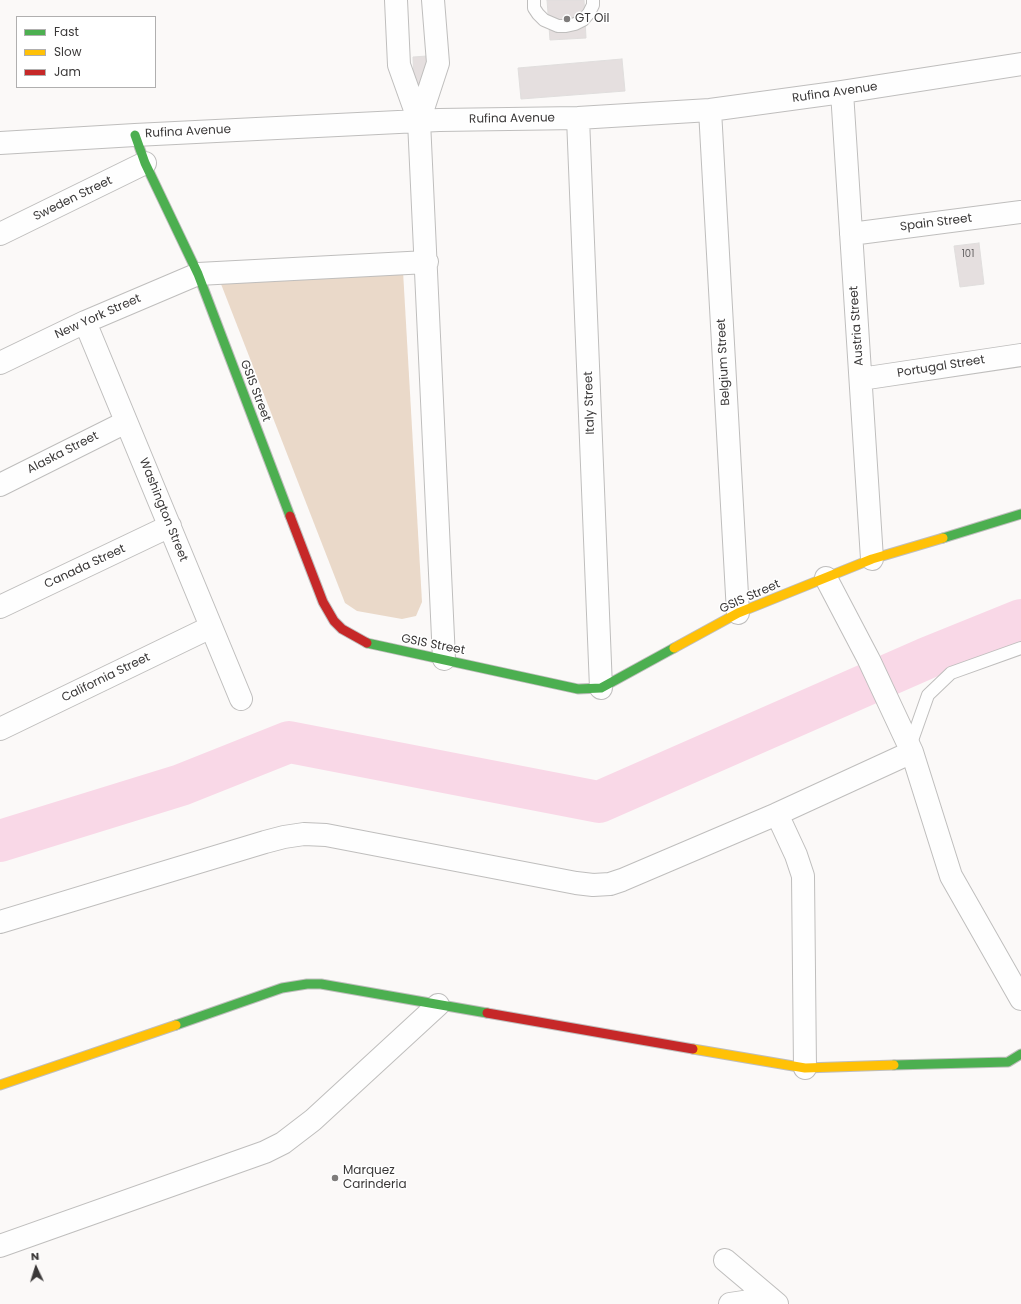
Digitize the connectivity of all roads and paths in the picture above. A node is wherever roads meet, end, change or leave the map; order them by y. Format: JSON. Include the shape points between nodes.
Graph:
{"nodes":[{"id":1,"x":396,"y":0,"type":"edge"},
{"id":2,"x":433,"y":0,"type":"edge"},
{"id":3,"x":534,"y":0,"type":"edge"},
{"id":4,"x":592,"y":0,"type":"edge"},
{"id":5,"x":1021,"y":64,"type":"edge"},
{"id":6,"x":842,"y":92,"type":"junction"},
{"id":7,"x":710,"y":110,"type":"junction"},
{"id":8,"x":578,"y":118,"type":"junction"},
{"id":9,"x":419,"y":121,"type":"junction"},
{"id":10,"x":135,"y":135,"type":"junction"},
{"id":11,"x":0,"y":143,"type":"edge"},
{"id":12,"x":145,"y":164,"type":"junction"},
{"id":13,"x":1021,"y":212,"type":"edge"},
{"id":14,"x":0,"y":234,"type":"edge"},
{"id":15,"x":851,"y":234,"type":"junction"},
{"id":16,"x":427,"y":262,"type":"junction"},
{"id":17,"x":198,"y":274,"type":"junction"},
{"id":18,"x":85,"y":322,"type":"junction"},
{"id":19,"x":1021,"y":355,"type":"edge"},
{"id":20,"x":0,"y":363,"type":"edge"},
{"id":21,"x":861,"y":379,"type":"junction"},
{"id":22,"x":126,"y":422,"type":"junction"},
{"id":23,"x":0,"y":485,"type":"edge"},
{"id":24,"x":1021,"y":514,"type":"edge"},
{"id":25,"x":170,"y":526,"type":"junction"},
{"id":26,"x":872,"y":559,"type":"junction"},
{"id":27,"x":826,"y":578,"type":"junction"},
{"id":28,"x":0,"y":607,"type":"edge"},
{"id":29,"x":738,"y":613,"type":"junction"},
{"id":30,"x":211,"y":627,"type":"junction"},
{"id":31,"x":1021,"y":648,"type":"edge"},
{"id":32,"x":444,"y":659,"type":"junction"},
{"id":33,"x":601,"y":688,"type":"junction"},
{"id":34,"x":241,"y":699,"type":"dead end"},
{"id":35,"x":0,"y":729,"type":"edge"},
{"id":36,"x":911,"y":749,"type":"junction"},
{"id":37,"x":777,"y":814,"type":"junction"},
{"id":38,"x":0,"y":922,"type":"edge"},
{"id":39,"x":1021,"y":999,"type":"edge"},
{"id":40,"x":438,"y":1005,"type":"junction"},
{"id":41,"x":1021,"y":1054,"type":"edge"},
{"id":42,"x":805,"y":1068,"type":"junction"},
{"id":43,"x":0,"y":1085,"type":"edge"},
{"id":44,"x":0,"y":1246,"type":"edge"},
{"id":45,"x":725,"y":1260,"type":"dead end"},
{"id":46,"x":774,"y":1301,"type":"edge"},
{"id":47,"x":730,"y":1304,"type":"edge"}],
"edges":[{"from":1,"to":9,"type":"street","via":[[399,65]]},
{"from":2,"to":9,"type":"street","via":[[438,63]]},
{"from":3,"to":4,"type":"lane","via":[[534,8],[538,14],[544,20],[558,26],[575,24],[583,20],[593,6]]},
{"from":5,"to":6,"type":"street","name":"Rufina Avenue"},
{"from":6,"to":7,"type":"street","name":"Rufina Avenue"},
{"from":6,"to":15,"type":"street","name":"Austria Street"},
{"from":7,"to":8,"type":"street","name":"Rufina Avenue"},
{"from":7,"to":29,"type":"street","name":"Belgium Street"},
{"from":8,"to":9,"type":"street","name":"Rufina Avenue"},
{"from":8,"to":33,"type":"street","name":"Italy Street"},
{"from":9,"to":10,"type":"street","name":"Rufina Avenue"},
{"from":9,"to":16,"type":"street"},
{"from":10,"to":11,"type":"street","name":"Rufina Avenue"},
{"from":10,"to":12,"type":"street","name":"GSIS Street"},
{"from":12,"to":14,"type":"street","name":"Sweden Street"},
{"from":12,"to":17,"type":"street","name":"GSIS Street"},
{"from":13,"to":15,"type":"street","name":"Spain Street"},
{"from":15,"to":21,"type":"street","name":"Austria Street"},
{"from":16,"to":17,"type":"street"},
{"from":16,"to":32,"type":"street"},
{"from":17,"to":18,"type":"street","name":"New York Street"},
{"from":17,"to":32,"type":"street","name":"GSIS Street","via":[[334,622],[367,643]]},
{"from":18,"to":20,"type":"street","name":"New York Street"},
{"from":18,"to":22,"type":"street","name":"Washington Street"},
{"from":19,"to":21,"type":"street","name":"Portugal Street"},
{"from":21,"to":26,"type":"street","name":"Austria Street"},
{"from":22,"to":23,"type":"street","name":"Alaska Street"},
{"from":22,"to":25,"type":"street","name":"Washington Street"},
{"from":24,"to":26,"type":"street","name":"GSIS Street"},
{"from":25,"to":28,"type":"street","name":"Canada Street"},
{"from":25,"to":30,"type":"street","name":"Washington Street"},
{"from":26,"to":27,"type":"street","name":"GSIS Street"},
{"from":27,"to":29,"type":"street","name":"GSIS Street"},
{"from":27,"to":36,"type":"street","via":[[869,660]]},
{"from":29,"to":33,"type":"street","name":"GSIS Street"},
{"from":30,"to":34,"type":"street","name":"Washington Street"},
{"from":30,"to":35,"type":"street","name":"California Street"},
{"from":31,"to":36,"type":"lane","via":[[951,673],[928,695]]},
{"from":32,"to":33,"type":"street","name":"GSIS Street","via":[[578,689]]},
{"from":36,"to":37,"type":"street"},
{"from":36,"to":39,"type":"street","via":[[951,876]]},
{"from":37,"to":38,"type":"street","via":[[610,884],[576,883],[326,835],[304,834],[265,842]]},
{"from":37,"to":42,"type":"street","via":[[803,876]]},
{"from":40,"to":42,"type":"street"},
{"from":40,"to":43,"type":"street","via":[[321,984],[295,985]]},
{"from":40,"to":44,"type":"street","via":[[313,1120],[283,1143],[265,1152]]},
{"from":41,"to":42,"type":"street","via":[[1008,1062]]},
{"from":45,"to":46,"type":"street"},
{"from":46,"to":47,"type":"street"}]}
